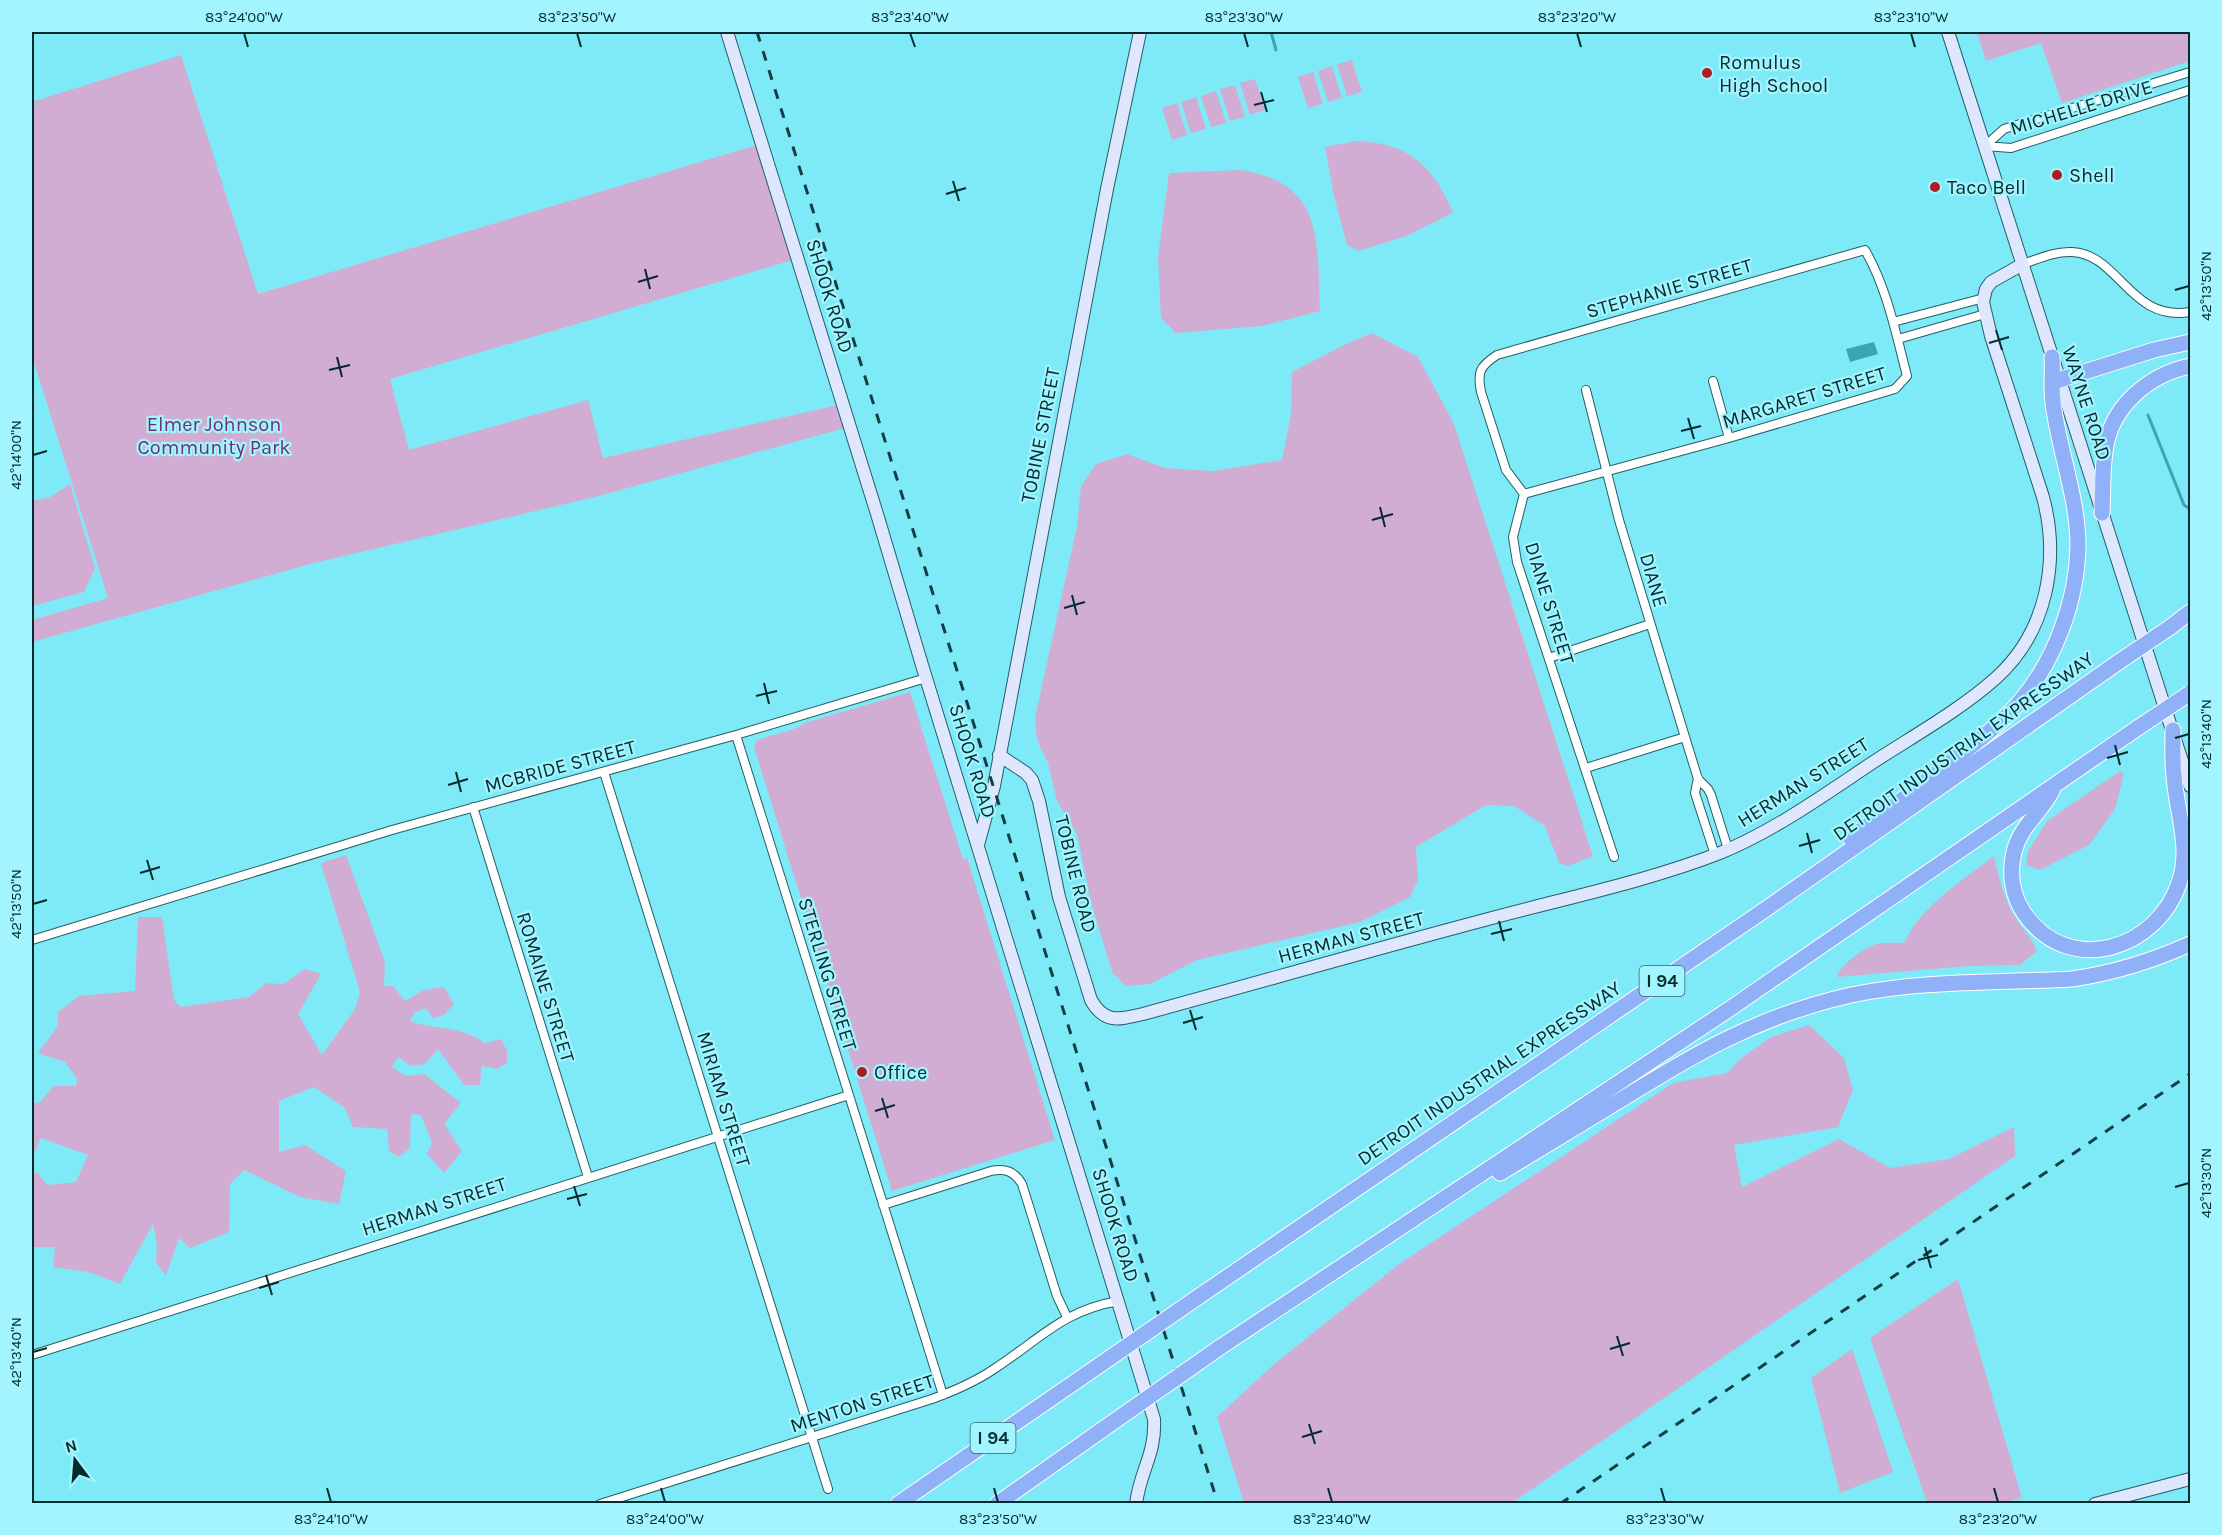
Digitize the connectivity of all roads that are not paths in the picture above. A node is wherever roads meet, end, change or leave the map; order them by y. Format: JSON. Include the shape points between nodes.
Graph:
{"nodes":[{"id":1,"x":727,"y":32,"type":"edge"},
{"id":2,"x":1140,"y":32,"type":"edge"},
{"id":3,"x":1948,"y":32,"type":"edge"},
{"id":4,"x":2190,"y":72,"type":"edge"},
{"id":5,"x":2190,"y":90,"type":"edge"},
{"id":6,"x":1985,"y":146,"type":"junction"},
{"id":7,"x":2023,"y":264,"type":"junction"},
{"id":8,"x":1983,"y":298,"type":"junction"},
{"id":9,"x":2190,"y":312,"type":"edge"},
{"id":10,"x":1985,"y":314,"type":"junction"},
{"id":11,"x":1895,"y":331,"type":"junction"},
{"id":12,"x":2190,"y":342,"type":"edge"},
{"id":13,"x":2052,"y":357,"type":"junction"},
{"id":14,"x":2190,"y":366,"type":"edge"},
{"id":15,"x":2059,"y":380,"type":"junction"},
{"id":16,"x":1713,"y":381,"type":"dead end"},
{"id":17,"x":1586,"y":390,"type":"dead end"},
{"id":18,"x":1729,"y":438,"type":"junction"},
{"id":19,"x":1606,"y":470,"type":"junction"},
{"id":20,"x":1524,"y":494,"type":"junction"},
{"id":21,"x":2102,"y":513,"type":"junction"},
{"id":22,"x":2190,"y":612,"type":"edge"},
{"id":23,"x":1650,"y":624,"type":"junction"},
{"id":24,"x":1549,"y":658,"type":"junction"},
{"id":25,"x":926,"y":678,"type":"junction"},
{"id":26,"x":2190,"y":692,"type":"edge"},
{"id":27,"x":2173,"y":730,"type":"junction"},
{"id":28,"x":736,"y":735,"type":"junction"},
{"id":29,"x":1685,"y":737,"type":"junction"},
{"id":30,"x":999,"y":755,"type":"junction"},
{"id":31,"x":1586,"y":768,"type":"junction"},
{"id":32,"x":604,"y":772,"type":"junction"},
{"id":33,"x":1698,"y":778,"type":"junction"},
{"id":34,"x":2055,"y":786,"type":"junction"},
{"id":35,"x":2190,"y":786,"type":"edge"},
{"id":36,"x":473,"y":807,"type":"junction"},
{"id":37,"x":978,"y":846,"type":"junction"},
{"id":38,"x":1728,"y":849,"type":"junction"},
{"id":39,"x":1715,"y":855,"type":"junction"},
{"id":40,"x":1614,"y":857,"type":"dead end"},
{"id":41,"x":1763,"y":911,"type":"junction"},
{"id":42,"x":32,"y":940,"type":"edge"},
{"id":43,"x":2190,"y":944,"type":"edge"},
{"id":44,"x":1101,"y":1013,"type":"joint"},
{"id":45,"x":849,"y":1095,"type":"junction"},
{"id":46,"x":719,"y":1136,"type":"junction"},
{"id":47,"x":588,"y":1177,"type":"junction"},
{"id":48,"x":883,"y":1205,"type":"junction"},
{"id":49,"x":1119,"y":1301,"type":"junction"},
{"id":50,"x":1067,"y":1317,"type":"junction"},
{"id":51,"x":1219,"y":1348,"type":"junction"},
{"id":52,"x":32,"y":1355,"type":"edge"},
{"id":53,"x":943,"y":1395,"type":"junction"},
{"id":54,"x":813,"y":1437,"type":"junction"},
{"id":55,"x":2190,"y":1479,"type":"edge"},
{"id":56,"x":828,"y":1490,"type":"dead end"},
{"id":57,"x":2113,"y":1501,"type":"edge"},
{"id":58,"x":600,"y":1503,"type":"edge"},
{"id":59,"x":898,"y":1503,"type":"edge"},
{"id":60,"x":997,"y":1503,"type":"edge"},
{"id":61,"x":1136,"y":1503,"type":"edge"},
{"id":62,"x":2096,"y":1503,"type":"edge"}],
"edges":[{"from":1,"to":25,"type":"street","name":"SHOOK ROAD"},
{"from":2,"to":30,"type":"street","name":"TOBINE STREET"},
{"from":3,"to":6,"type":"street","name":"WAYNE ROAD"},
{"from":4,"to":6,"type":"street","name":"MICHELLE DRIVE","via":[[2004,129]]},
{"from":5,"to":6,"type":"street","name":"MICHELLE DRIVE","via":[[2011,148]]},
{"from":6,"to":7,"type":"street","name":"WAYNE ROAD"},
{"from":7,"to":8,"type":"street","via":[[1991,282]]},
{"from":7,"to":9,"type":"street","via":[[2059,253],[2078,253],[2094,259],[2155,309],[2174,314]]},
{"from":7,"to":13,"type":"street","name":"WAYNE ROAD"},
{"from":8,"to":10,"type":"street","name":"HERMAN STREET"},
{"from":8,"to":11,"type":"street"},
{"from":10,"to":11,"type":"street"},
{"from":10,"to":38,"type":"street","name":"HERMAN STREET","via":[[2049,524],[2049,579],[2033,629],[2012,661],[1983,689],[1793,816]]},
{"from":11,"to":18,"type":"street","name":"MARGARET STREET","via":[[1908,376],[1895,389]]},
{"from":11,"to":20,"type":"street","name":"STEPHANIE STREET","via":[[1865,250],[1497,355],[1484,363],[1479,381],[1509,476]]},
{"from":12,"to":15,"type":"highway"},
{"from":13,"to":15,"type":"street","name":"WAYNE ROAD"},
{"from":13,"to":41,"type":"highway","via":[[2053,403],[2078,546],[2071,597],[2051,652],[2018,704],[1996,726],[1810,867]]},
{"from":14,"to":21,"type":"highway","via":[[2163,374],[2122,407],[2105,450]]},
{"from":15,"to":21,"type":"street","name":"WAYNE ROAD"},
{"from":16,"to":18,"type":"street"},
{"from":17,"to":19,"type":"street","name":"DIANE"},
{"from":18,"to":19,"type":"street","name":"MARGARET STREET"},
{"from":19,"to":20,"type":"street","name":"MARGARET STREET"},
{"from":19,"to":23,"type":"street","name":"DIANE"},
{"from":20,"to":24,"type":"street","name":"DIANE STREET","via":[[1514,548]]},
{"from":21,"to":27,"type":"street","name":"WAYNE ROAD"},
{"from":22,"to":41,"type":"highway","name":"DETROIT INDUSTRIAL EXPRESSWAY","number":"I 94","bridge":true},
{"from":23,"to":24,"type":"street"},
{"from":23,"to":29,"type":"street","name":"DIANE"},
{"from":24,"to":31,"type":"street","name":"DIANE STREET"},
{"from":25,"to":28,"type":"street","name":"MCBRIDE STREET"},
{"from":25,"to":37,"type":"street","name":"SHOOK ROAD"},
{"from":26,"to":34,"type":"highway","bridge":true},
{"from":27,"to":34,"type":"highway","via":[[2174,777],[2184,846],[2181,879],[2158,920],[2127,942],[2085,950],[2059,944],[2035,927],[2020,907],[2012,880],[2014,852],[2025,827]]},
{"from":27,"to":35,"type":"street","name":"WAYNE ROAD"},
{"from":28,"to":32,"type":"street","name":"MCBRIDE STREET"},
{"from":28,"to":45,"type":"street","name":"STERLING STREET"},
{"from":29,"to":31,"type":"street"},
{"from":29,"to":33,"type":"street","name":"DIANE"},
{"from":30,"to":37,"type":"street","name":"TOBINE STREET"},
{"from":30,"to":44,"type":"street","name":"TOBINE ROAD","via":[[1032,780],[1059,897],[1091,1000]]},
{"from":31,"to":40,"type":"street","name":"DIANE STREET"},
{"from":32,"to":36,"type":"street","name":"MCBRIDE STREET"},
{"from":32,"to":46,"type":"street","name":"MIRIAM STREET"},
{"from":33,"to":38,"type":"street","name":"DIANE","via":[[1711,795]]},
{"from":33,"to":39,"type":"street","name":"DIANE","via":[[1695,793]]},
{"from":34,"to":51,"type":"highway"},
{"from":36,"to":42,"type":"street","name":"MCBRIDE STREET"},
{"from":36,"to":47,"type":"street","name":"ROMAINE STREET"},
{"from":37,"to":49,"type":"street","name":"SHOOK ROAD"},
{"from":38,"to":39,"type":"street","name":"HERMAN STREET"},
{"from":39,"to":44,"type":"street","name":"HERMAN STREET","via":[[1143,1014],[1118,1019]]},
{"from":41,"to":59,"type":"highway","name":"DETROIT INDUSTRIAL EXPRESSWAY","number":"I 94","bridge":true},
{"from":43,"to":51,"type":"highway","via":[[2127,968],[2072,979],[1911,987],[1851,995],[1741,1031],[1678,1064],[1463,1195],[1231,1352]]},
{"from":45,"to":46,"type":"street","name":"HERMAN STREET"},
{"from":45,"to":48,"type":"street","name":"STERLING STREET"},
{"from":46,"to":47,"type":"street","name":"HERMAN STREET"},
{"from":46,"to":54,"type":"street","name":"MIRIAM STREET"},
{"from":47,"to":52,"type":"street","name":"HERMAN STREET"},
{"from":48,"to":50,"type":"street","via":[[991,1171],[1010,1172],[1022,1184],[1056,1296]]},
{"from":48,"to":53,"type":"street","name":"STERLING STREET"},
{"from":49,"to":50,"type":"street","name":"MENTON STREET"},
{"from":49,"to":61,"type":"street","name":"SHOOK ROAD","via":[[1154,1425],[1152,1450]]},
{"from":50,"to":53,"type":"street","name":"MENTON STREET","via":[[995,1369]]},
{"from":51,"to":60,"type":"highway","bridge":true},
{"from":53,"to":54,"type":"street","name":"MENTON STREET"},
{"from":54,"to":56,"type":"street","name":"MIRIAM STREET"},
{"from":54,"to":58,"type":"street","name":"MENTON STREET"},
{"from":55,"to":57,"type":"street"},
{"from":57,"to":62,"type":"street"}]}
